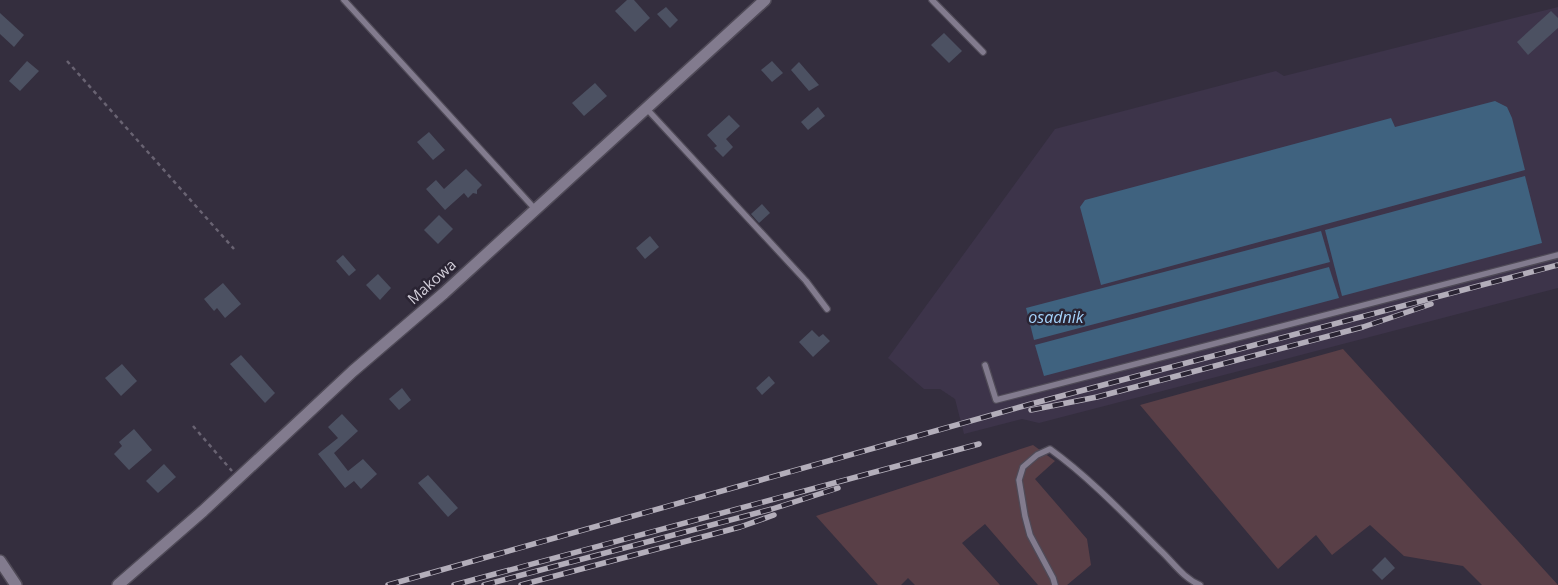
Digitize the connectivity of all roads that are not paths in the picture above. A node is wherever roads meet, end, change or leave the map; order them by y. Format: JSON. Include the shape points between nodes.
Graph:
{"nodes":[{"id":1,"x":344,"y":0,"type":"edge"},
{"id":2,"x":765,"y":0,"type":"edge"},
{"id":3,"x":932,"y":0,"type":"edge"},
{"id":4,"x":983,"y":52,"type":"dead end"},
{"id":5,"x":646,"y":108,"type":"junction"},
{"id":6,"x":535,"y":210,"type":"junction"},
{"id":7,"x":1558,"y":255,"type":"edge"},
{"id":8,"x":827,"y":309,"type":"dead end"},
{"id":9,"x":985,"y":365,"type":"dead end"},
{"id":10,"x":0,"y":561,"type":"edge"},
{"id":11,"x":16,"y":585,"type":"edge"},
{"id":12,"x":118,"y":585,"type":"edge"},
{"id":13,"x":1055,"y":585,"type":"edge"},
{"id":14,"x":1200,"y":585,"type":"edge"}],
"edges":[{"from":1,"to":6,"type":"lane"},
{"from":2,"to":5,"type":"street","name":"Makowa"},
{"from":3,"to":4,"type":"lane"},
{"from":5,"to":6,"type":"street","name":"Makowa"},
{"from":5,"to":8,"type":"lane","via":[[806,281]]},
{"from":6,"to":12,"type":"street","name":"Makowa"},
{"from":7,"to":9,"type":"lane","via":[[996,400]]},
{"from":10,"to":11,"type":"street"},
{"from":13,"to":14,"type":"lane","via":[[1030,535],[1019,480],[1023,466],[1037,454],[1050,449],[1190,580]]}]}
